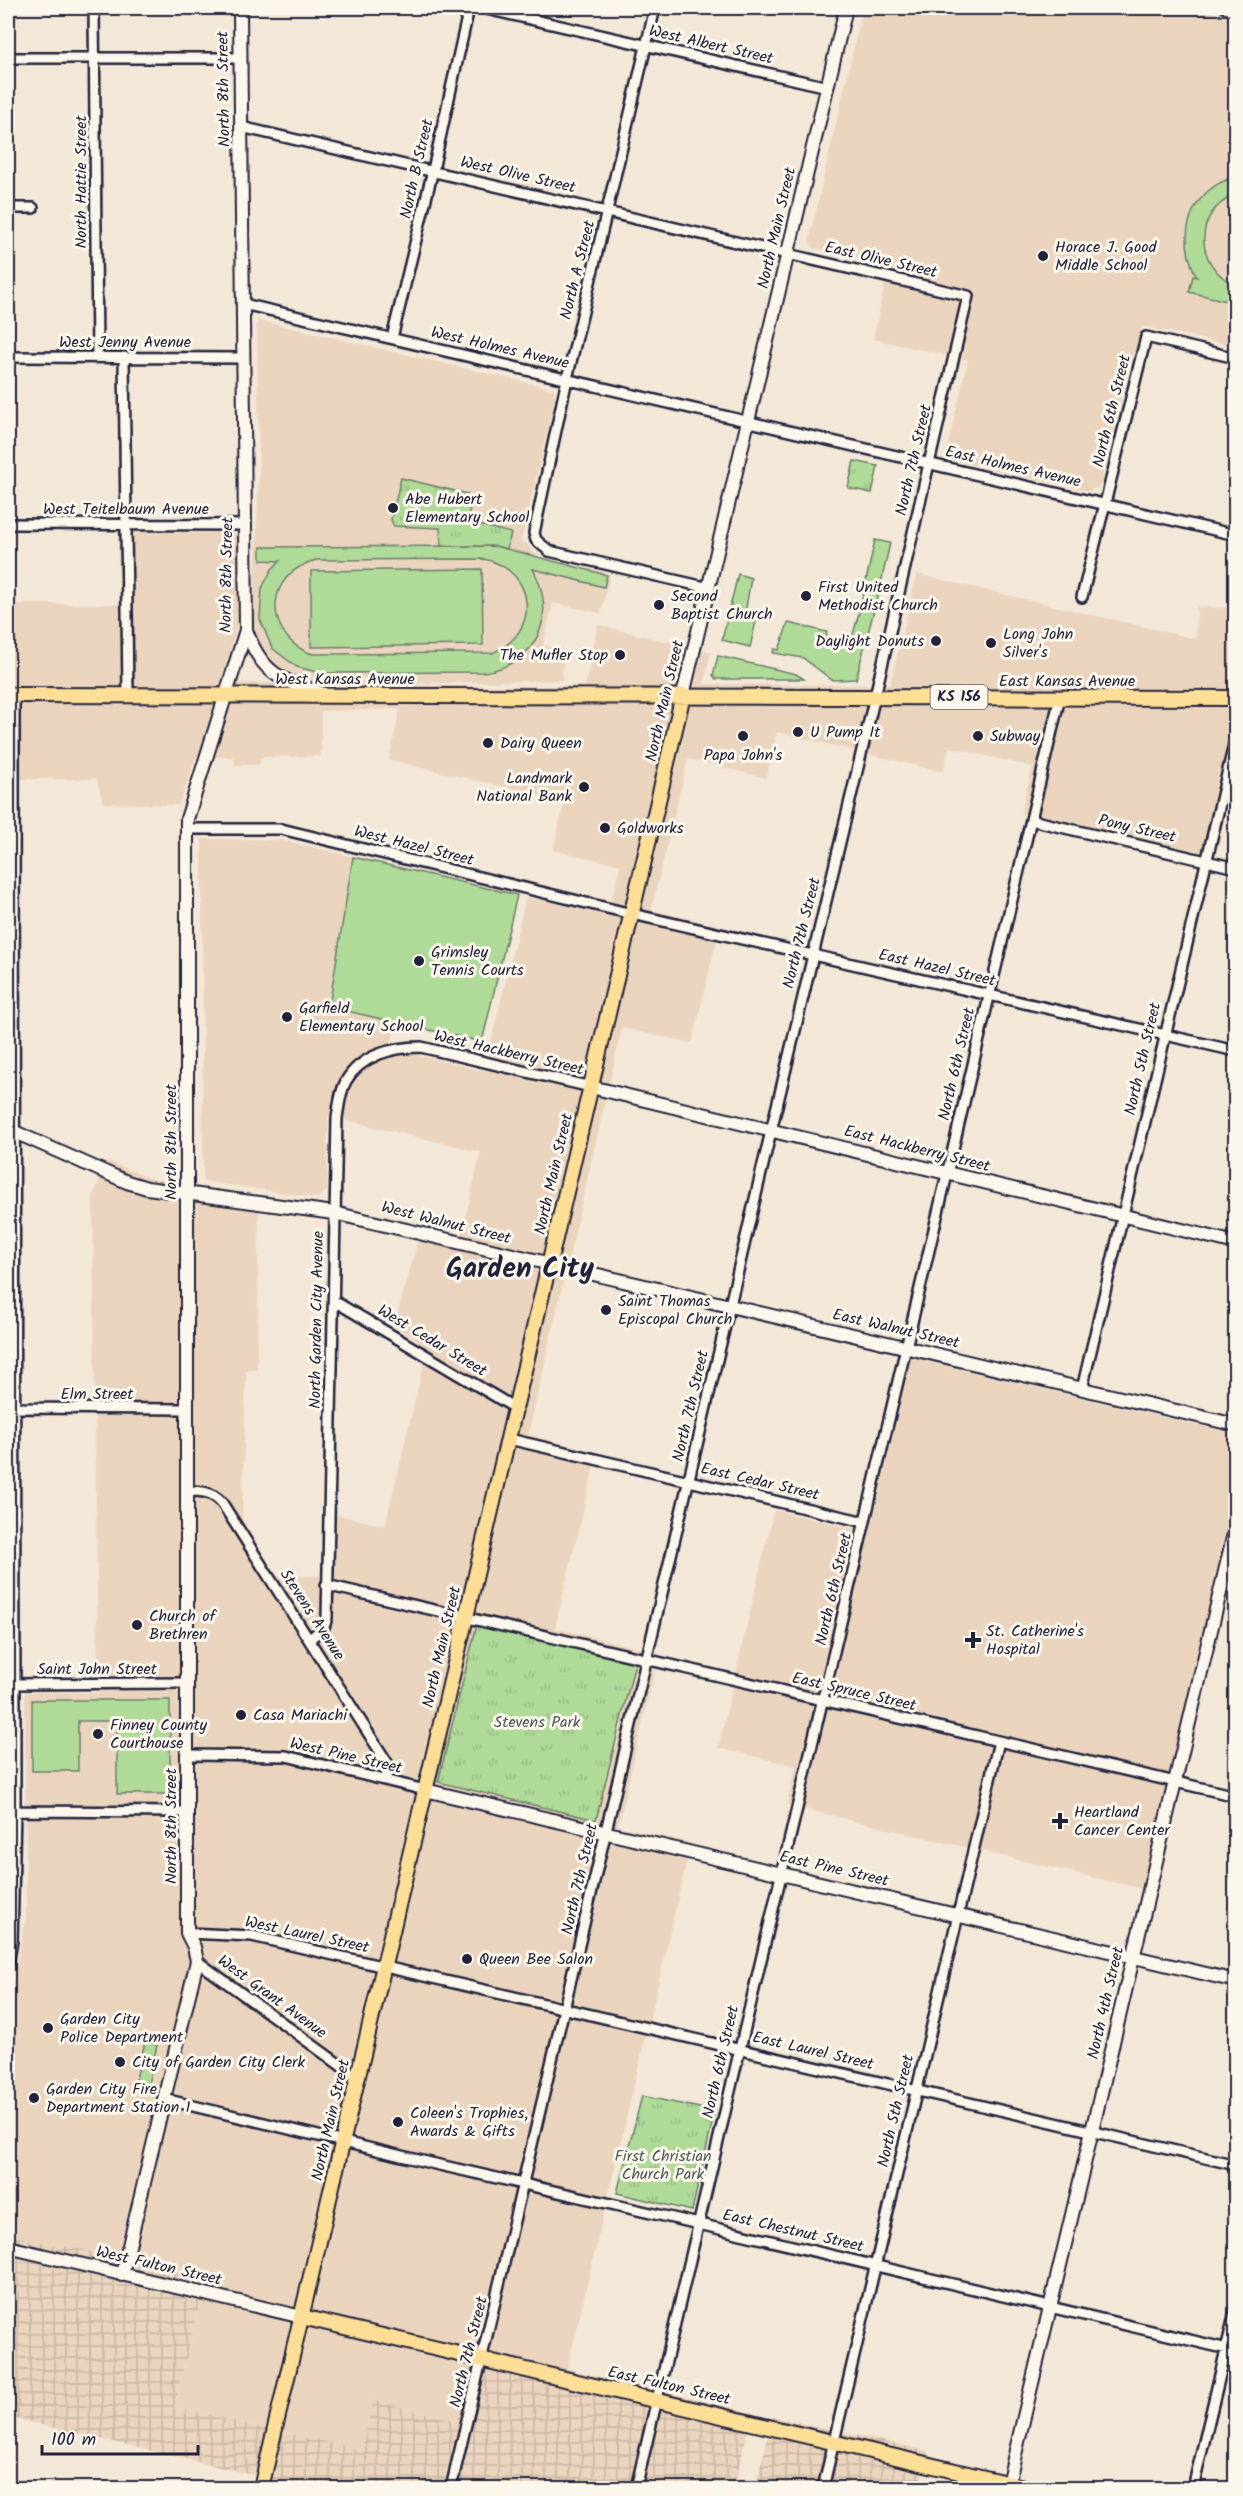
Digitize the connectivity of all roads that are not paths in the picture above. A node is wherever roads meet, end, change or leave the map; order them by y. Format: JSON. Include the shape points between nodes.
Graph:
{"nodes":[{"id":1,"x":94,"y":8,"type":"edge"},
{"id":2,"x":240,"y":8,"type":"edge"},
{"id":3,"x":469,"y":8,"type":"edge"},
{"id":4,"x":482,"y":8,"type":"edge"},
{"id":5,"x":655,"y":8,"type":"edge"},
{"id":6,"x":846,"y":8,"type":"edge"},
{"id":7,"x":1226,"y":8,"type":"edge"},
{"id":8,"x":1236,"y":10,"type":"edge"},
{"id":9,"x":646,"y":46,"type":"junction"},
{"id":10,"x":8,"y":58,"type":"edge"},
{"id":11,"x":94,"y":58,"type":"junction"},
{"id":12,"x":240,"y":58,"type":"junction"},
{"id":13,"x":828,"y":87,"type":"junction"},
{"id":14,"x":241,"y":127,"type":"junction"},
{"id":15,"x":433,"y":170,"type":"junction"},
{"id":16,"x":8,"y":208,"type":"edge"},
{"id":17,"x":33,"y":208,"type":"dead end"},
{"id":18,"x":608,"y":212,"type":"junction"},
{"id":19,"x":788,"y":253,"type":"junction"},
{"id":20,"x":968,"y":296,"type":"joint"},
{"id":21,"x":243,"y":304,"type":"junction"},
{"id":22,"x":392,"y":338,"type":"junction"},
{"id":23,"x":8,"y":357,"type":"edge"},
{"id":24,"x":96,"y":357,"type":"junction"},
{"id":25,"x":124,"y":357,"type":"junction"},
{"id":26,"x":243,"y":357,"type":"junction"},
{"id":27,"x":1236,"y":358,"type":"edge"},
{"id":28,"x":567,"y":379,"type":"junction"},
{"id":29,"x":749,"y":421,"type":"junction"},
{"id":30,"x":929,"y":463,"type":"junction"},
{"id":31,"x":1104,"y":504,"type":"junction"},
{"id":32,"x":8,"y":524,"type":"edge"},
{"id":33,"x":126,"y":524,"type":"junction"},
{"id":34,"x":245,"y":525,"type":"junction"},
{"id":35,"x":1236,"y":535,"type":"edge"},
{"id":36,"x":709,"y":588,"type":"junction"},
{"id":37,"x":1082,"y":597,"type":"dead end"},
{"id":38,"x":246,"y":630,"type":"junction"},
{"id":39,"x":11,"y":695,"type":"edge"},
{"id":40,"x":128,"y":695,"type":"junction"},
{"id":41,"x":227,"y":695,"type":"junction"},
{"id":42,"x":328,"y":695,"type":"junction"},
{"id":43,"x":683,"y":695,"type":"junction"},
{"id":44,"x":875,"y":696,"type":"junction"},
{"id":45,"x":1060,"y":697,"type":"junction"},
{"id":46,"x":1236,"y":698,"type":"edge"},
{"id":47,"x":1236,"y":736,"type":"edge"},
{"id":48,"x":1031,"y":820,"type":"junction"},
{"id":49,"x":187,"y":829,"type":"junction"},
{"id":50,"x":1205,"y":861,"type":"junction"},
{"id":51,"x":1236,"y":868,"type":"edge"},
{"id":52,"x":632,"y":914,"type":"junction"},
{"id":53,"x":812,"y":955,"type":"junction"},
{"id":54,"x":989,"y":995,"type":"junction"},
{"id":55,"x":1164,"y":1035,"type":"junction"},
{"id":56,"x":421,"y":1047,"type":"joint"},
{"id":57,"x":1236,"y":1051,"type":"edge"},
{"id":58,"x":591,"y":1087,"type":"junction"},
{"id":59,"x":10,"y":1130,"type":"edge"},
{"id":60,"x":771,"y":1131,"type":"junction"},
{"id":61,"x":947,"y":1173,"type":"junction"},
{"id":62,"x":188,"y":1195,"type":"junction"},
{"id":63,"x":334,"y":1213,"type":"junction"},
{"id":64,"x":1123,"y":1215,"type":"junction"},
{"id":65,"x":1236,"y":1243,"type":"edge"},
{"id":66,"x":550,"y":1265,"type":"junction"},
{"id":67,"x":334,"y":1301,"type":"junction"},
{"id":68,"x":729,"y":1307,"type":"junction"},
{"id":69,"x":907,"y":1348,"type":"junction"},
{"id":70,"x":1082,"y":1389,"type":"junction"},
{"id":71,"x":11,"y":1408,"type":"edge"},
{"id":72,"x":515,"y":1408,"type":"junction"},
{"id":73,"x":187,"y":1409,"type":"junction"},
{"id":74,"x":1236,"y":1425,"type":"edge"},
{"id":75,"x":509,"y":1439,"type":"junction"},
{"id":76,"x":689,"y":1480,"type":"junction"},
{"id":77,"x":187,"y":1491,"type":"junction"},
{"id":78,"x":865,"y":1522,"type":"junction"},
{"id":79,"x":1236,"y":1525,"type":"edge"},
{"id":80,"x":326,"y":1585,"type":"junction"},
{"id":81,"x":466,"y":1616,"type":"junction"},
{"id":82,"x":310,"y":1639,"type":"junction"},
{"id":83,"x":648,"y":1659,"type":"junction"},
{"id":84,"x":187,"y":1683,"type":"junction"},
{"id":85,"x":11,"y":1684,"type":"edge"},
{"id":86,"x":823,"y":1700,"type":"junction"},
{"id":87,"x":999,"y":1741,"type":"junction"},
{"id":88,"x":187,"y":1755,"type":"junction"},
{"id":89,"x":386,"y":1780,"type":"junction"},
{"id":90,"x":1176,"y":1782,"type":"junction"},
{"id":91,"x":425,"y":1790,"type":"junction"},
{"id":92,"x":1236,"y":1796,"type":"edge"},
{"id":93,"x":15,"y":1811,"type":"junction"},
{"id":94,"x":187,"y":1812,"type":"junction"},
{"id":95,"x":606,"y":1833,"type":"junction"},
{"id":96,"x":782,"y":1874,"type":"junction"},
{"id":97,"x":957,"y":1915,"type":"junction"},
{"id":98,"x":187,"y":1933,"type":"junction"},
{"id":99,"x":1134,"y":1956,"type":"junction"},
{"id":100,"x":197,"y":1961,"type":"junction"},
{"id":101,"x":8,"y":1965,"type":"edge"},
{"id":102,"x":384,"y":1967,"type":"junction"},
{"id":103,"x":1236,"y":1981,"type":"edge"},
{"id":104,"x":565,"y":2009,"type":"junction"},
{"id":105,"x":740,"y":2050,"type":"junction"},
{"id":106,"x":358,"y":2078,"type":"junction"},
{"id":107,"x":916,"y":2091,"type":"junction"},
{"id":108,"x":164,"y":2099,"type":"junction"},
{"id":109,"x":1093,"y":2132,"type":"junction"},
{"id":110,"x":343,"y":2141,"type":"junction"},
{"id":111,"x":1236,"y":2165,"type":"edge"},
{"id":112,"x":524,"y":2184,"type":"junction"},
{"id":113,"x":699,"y":2224,"type":"junction"},
{"id":114,"x":8,"y":2247,"type":"edge"},
{"id":115,"x":875,"y":2265,"type":"junction"},
{"id":116,"x":122,"y":2275,"type":"junction"},
{"id":117,"x":1051,"y":2307,"type":"junction"},
{"id":118,"x":1236,"y":2308,"type":"edge"},
{"id":119,"x":302,"y":2317,"type":"junction"},
{"id":120,"x":1231,"y":2349,"type":"edge"},
{"id":121,"x":483,"y":2359,"type":"junction"},
{"id":122,"x":657,"y":2400,"type":"junction"},
{"id":123,"x":834,"y":2442,"type":"junction"},
{"id":124,"x":1008,"y":2486,"type":"edge"},
{"id":125,"x":261,"y":2488,"type":"edge"},
{"id":126,"x":451,"y":2488,"type":"edge"},
{"id":127,"x":636,"y":2488,"type":"edge"},
{"id":128,"x":823,"y":2488,"type":"edge"},
{"id":129,"x":1027,"y":2488,"type":"edge"},
{"id":130,"x":1193,"y":2488,"type":"edge"}],
"edges":[{"from":1,"to":11,"type":"street","name":"North Hattie Street"},
{"from":2,"to":12,"type":"street","name":"North 8th Street"},
{"from":3,"to":15,"type":"street","name":"North B Street"},
{"from":4,"to":9,"type":"street","name":"West Albert Street"},
{"from":5,"to":9,"type":"street","name":"North A Street"},
{"from":6,"to":13,"type":"street","name":"North Main Street"},
{"from":7,"to":8,"type":"street"},
{"from":9,"to":13,"type":"street","name":"West Albert Street"},
{"from":9,"to":18,"type":"street","name":"North A Street"},
{"from":10,"to":11,"type":"street"},
{"from":11,"to":12,"type":"street"},
{"from":11,"to":24,"type":"street","name":"North Hattie Street"},
{"from":12,"to":14,"type":"street","name":"North 8th Street"},
{"from":13,"to":19,"type":"street","name":"North Main Street"},
{"from":14,"to":15,"type":"street","name":"West Olive Street"},
{"from":14,"to":21,"type":"street","name":"North 8th Street"},
{"from":15,"to":18,"type":"street","name":"West Olive Street"},
{"from":15,"to":22,"type":"street","name":"North B Street"},
{"from":16,"to":17,"type":"street"},
{"from":18,"to":19,"type":"street","name":"West Olive Street"},
{"from":18,"to":28,"type":"street","name":"North A Street"},
{"from":19,"to":20,"type":"street","name":"East Olive Street"},
{"from":19,"to":29,"type":"street","name":"North Main Street"},
{"from":20,"to":30,"type":"street","name":"North 7th Street"},
{"from":21,"to":22,"type":"street","name":"West Holmes Avenue"},
{"from":21,"to":26,"type":"street","name":"North 8th Street"},
{"from":22,"to":28,"type":"street","name":"West Holmes Avenue"},
{"from":23,"to":24,"type":"street","name":"West Jenny Avenue"},
{"from":24,"to":25,"type":"street","name":"West Jenny Avenue"},
{"from":25,"to":26,"type":"street","name":"West Jenny Avenue"},
{"from":25,"to":33,"type":"street"},
{"from":26,"to":34,"type":"street","name":"North 8th Street"},
{"from":27,"to":31,"type":"street","name":"North 6th Street","via":[[1146,337]]},
{"from":28,"to":29,"type":"street","name":"West Holmes Avenue"},
{"from":28,"to":36,"type":"street","name":"North A Street","via":[[534,524],[536,540],[549,550]]},
{"from":29,"to":30,"type":"street","name":"East Holmes Avenue"},
{"from":29,"to":36,"type":"street","name":"North Main Street"},
{"from":30,"to":31,"type":"street","name":"East Holmes Avenue"},
{"from":30,"to":44,"type":"street","name":"North 7th Street"},
{"from":31,"to":35,"type":"street","name":"East Holmes Avenue"},
{"from":31,"to":37,"type":"street","name":"North 6th Street"},
{"from":32,"to":33,"type":"street","name":"West Teitelbaum Avenue"},
{"from":33,"to":34,"type":"street","name":"West Teitelbaum Avenue"},
{"from":33,"to":40,"type":"street"},
{"from":34,"to":38,"type":"street","name":"North 8th Street"},
{"from":36,"to":43,"type":"street","name":"North Main Street"},
{"from":38,"to":41,"type":"street","name":"North 8th Street"},
{"from":38,"to":42,"type":"street","via":[[265,667],[287,682]]},
{"from":39,"to":40,"type":"main road","name":"West Kansas Avenue"},
{"from":39,"to":59,"type":"street"},
{"from":40,"to":41,"type":"main road","name":"West Kansas Avenue"},
{"from":41,"to":42,"type":"main road","name":"West Kansas Avenue"},
{"from":41,"to":49,"type":"street","name":"North 8th Street"},
{"from":42,"to":43,"type":"main road","name":"West Kansas Avenue"},
{"from":43,"to":44,"type":"main road","name":"East Kansas Avenue","number":"KS 156"},
{"from":43,"to":52,"type":"main road","name":"North Main Street"},
{"from":44,"to":45,"type":"main road","name":"East Kansas Avenue","number":"KS 156"},
{"from":44,"to":53,"type":"street","name":"North 7th Street"},
{"from":45,"to":46,"type":"main road","name":"East Kansas Avenue","number":"KS 156"},
{"from":45,"to":48,"type":"street","name":"North 6th Street"},
{"from":47,"to":50,"type":"street","name":"North 5th Street"},
{"from":48,"to":50,"type":"street","name":"Pony Street"},
{"from":48,"to":54,"type":"street","name":"North 6th Street"},
{"from":49,"to":52,"type":"street","name":"West Hazel Street","via":[[281,829]]},
{"from":49,"to":62,"type":"street","name":"North 8th Street"},
{"from":50,"to":51,"type":"street","name":"Pony Street"},
{"from":50,"to":55,"type":"street","name":"North 5th Street"},
{"from":52,"to":53,"type":"street","name":"East Hazel Street"},
{"from":52,"to":58,"type":"main road","name":"North Main Street"},
{"from":53,"to":54,"type":"street","name":"East Hazel Street"},
{"from":53,"to":60,"type":"street","name":"North 7th Street"},
{"from":54,"to":55,"type":"street","name":"East Hazel Street"},
{"from":54,"to":61,"type":"street","name":"North 6th Street"},
{"from":55,"to":57,"type":"street","name":"East Hazel Street"},
{"from":55,"to":64,"type":"street","name":"North 5th Street"},
{"from":56,"to":58,"type":"street","name":"West Hackberry Street"},
{"from":56,"to":63,"type":"street","name":"North Garden City Avenue","via":[[383,1052],[347,1080],[337,1118]]},
{"from":58,"to":60,"type":"street","name":"East Hackberry Street"},
{"from":58,"to":66,"type":"main road","name":"North Main Street"},
{"from":59,"to":62,"type":"street","name":"West Walnut Street","via":[[127,1182]]},
{"from":59,"to":71,"type":"street"},
{"from":60,"to":61,"type":"street","name":"East Hackberry Street"},
{"from":60,"to":68,"type":"street","name":"North 7th Street"},
{"from":61,"to":64,"type":"street","name":"East Hackberry Street"},
{"from":61,"to":69,"type":"street","name":"North 6th Street"},
{"from":62,"to":63,"type":"street","name":"West Walnut Street"},
{"from":62,"to":73,"type":"street","name":"North 8th Street"},
{"from":63,"to":66,"type":"street","name":"West Walnut Street"},
{"from":63,"to":67,"type":"street","name":"North Garden City Avenue"},
{"from":64,"to":65,"type":"street","name":"East Hackberry Street"},
{"from":64,"to":70,"type":"street","name":"North 5th Street"},
{"from":66,"to":68,"type":"street","name":"East Walnut Street"},
{"from":66,"to":72,"type":"main road","name":"North Main Street"},
{"from":67,"to":72,"type":"street","name":"West Cedar Street"},
{"from":67,"to":80,"type":"street","name":"North Garden City Avenue"},
{"from":68,"to":69,"type":"street","name":"East Walnut Street"},
{"from":68,"to":76,"type":"street","name":"North 7th Street"},
{"from":69,"to":70,"type":"street","name":"East Walnut Street"},
{"from":69,"to":78,"type":"street","name":"North 6th Street"},
{"from":70,"to":74,"type":"street","name":"East Walnut Street"},
{"from":71,"to":73,"type":"street","name":"Elm Street"},
{"from":71,"to":85,"type":"street"},
{"from":72,"to":75,"type":"main road","name":"North Main Street"},
{"from":73,"to":77,"type":"street","name":"North 8th Street"},
{"from":75,"to":76,"type":"street","name":"East Cedar Street"},
{"from":75,"to":81,"type":"main road","name":"North Main Street"},
{"from":76,"to":78,"type":"street","name":"East Cedar Street"},
{"from":76,"to":83,"type":"street","name":"North 7th Street"},
{"from":77,"to":82,"type":"street","name":"Stevens Avenue","via":[[213,1494],[222,1503]]},
{"from":77,"to":84,"type":"street","name":"North 8th Street"},
{"from":78,"to":86,"type":"street","name":"North 6th Street"},
{"from":79,"to":90,"type":"street","name":"North 4th Street"},
{"from":80,"to":81,"type":"street","name":"East Spruce Street"},
{"from":80,"to":82,"type":"street","name":"North Garden City Avenue","via":[[326,1622]]},
{"from":81,"to":83,"type":"street","name":"East Spruce Street"},
{"from":81,"to":91,"type":"main road","name":"North Main Street"},
{"from":82,"to":89,"type":"street","name":"Stevens Avenue","via":[[388,1764]]},
{"from":83,"to":86,"type":"street","name":"East Spruce Street"},
{"from":83,"to":95,"type":"street","name":"North 7th Street"},
{"from":84,"to":85,"type":"street","name":"Saint John Street"},
{"from":84,"to":88,"type":"street","name":"North 8th Street"},
{"from":85,"to":93,"type":"street"},
{"from":86,"to":87,"type":"street","name":"East Spruce Street"},
{"from":86,"to":96,"type":"street","name":"North 6th Street"},
{"from":87,"to":90,"type":"street","name":"East Spruce Street"},
{"from":87,"to":97,"type":"street","name":"North 5th Street"},
{"from":88,"to":89,"type":"street","name":"West Pine Street","via":[[286,1756]]},
{"from":88,"to":94,"type":"street","name":"North 8th Street"},
{"from":89,"to":91,"type":"street","name":"West Pine Street"},
{"from":90,"to":92,"type":"street","name":"East Spruce Street"},
{"from":90,"to":99,"type":"street","name":"North 4th Street"},
{"from":91,"to":95,"type":"street","name":"East Pine Street"},
{"from":91,"to":102,"type":"main road","name":"North Main Street"},
{"from":93,"to":94,"type":"street"},
{"from":93,"to":101,"type":"street"},
{"from":94,"to":98,"type":"street","name":"North 8th Street"},
{"from":95,"to":96,"type":"street","name":"East Pine Street"},
{"from":95,"to":104,"type":"street","name":"North 7th Street"},
{"from":96,"to":97,"type":"street","name":"East Pine Street"},
{"from":96,"to":105,"type":"street","name":"North 6th Street"},
{"from":97,"to":99,"type":"street","name":"East Pine Street"},
{"from":97,"to":107,"type":"street","name":"North 5th Street"},
{"from":98,"to":100,"type":"street","name":"North 8th Street"},
{"from":98,"to":102,"type":"street","name":"West Laurel Street","via":[[252,1936]]},
{"from":99,"to":103,"type":"street","name":"East Pine Street"},
{"from":99,"to":109,"type":"street","name":"North 4th Street"},
{"from":100,"to":106,"type":"street","name":"West Grant Avenue"},
{"from":100,"to":108,"type":"street"},
{"from":102,"to":104,"type":"street","name":"East Laurel Street"},
{"from":102,"to":106,"type":"main road","name":"North Main Street"},
{"from":104,"to":105,"type":"street","name":"East Laurel Street"},
{"from":104,"to":112,"type":"street","name":"North 7th Street"},
{"from":105,"to":107,"type":"street","name":"East Laurel Street"},
{"from":105,"to":113,"type":"street","name":"North 6th Street"},
{"from":106,"to":110,"type":"main road","name":"North Main Street"},
{"from":107,"to":109,"type":"street","name":"East Laurel Street"},
{"from":107,"to":115,"type":"street","name":"North 5th Street"},
{"from":108,"to":110,"type":"street","name":"East Chestnut Street"},
{"from":108,"to":116,"type":"street"},
{"from":109,"to":111,"type":"street","name":"East Laurel Street"},
{"from":109,"to":117,"type":"street","name":"North 4th Street"},
{"from":110,"to":112,"type":"street","name":"East Chestnut Street"},
{"from":110,"to":119,"type":"main road","name":"North Main Street"},
{"from":112,"to":113,"type":"street","name":"East Chestnut Street"},
{"from":112,"to":121,"type":"street","name":"North 7th Street"},
{"from":113,"to":115,"type":"street","name":"East Chestnut Street"},
{"from":113,"to":122,"type":"street","name":"North 6th Street"},
{"from":114,"to":116,"type":"street","name":"West Fulton Street"},
{"from":115,"to":117,"type":"street","name":"East Chestnut Street"},
{"from":115,"to":123,"type":"street","name":"North 5th Street"},
{"from":116,"to":119,"type":"street","name":"West Fulton Street"},
{"from":117,"to":120,"type":"street","name":"East Chestnut Street"},
{"from":117,"to":124,"type":"street","name":"North 4th Street"},
{"from":118,"to":120,"type":"street"},
{"from":119,"to":121,"type":"main road","name":"East Fulton Street"},
{"from":119,"to":125,"type":"main road","name":"North Main Street"},
{"from":120,"to":130,"type":"street"},
{"from":121,"to":122,"type":"main road","name":"East Fulton Street"},
{"from":121,"to":126,"type":"street","name":"North 7th Street"},
{"from":122,"to":123,"type":"main road","name":"East Fulton Street"},
{"from":122,"to":127,"type":"street","name":"North 6th Street"},
{"from":123,"to":124,"type":"main road","name":"East Fulton Street"},
{"from":123,"to":128,"type":"street","name":"North 5th Street"},
{"from":124,"to":129,"type":"main road","name":"East Fulton Street"}]}
